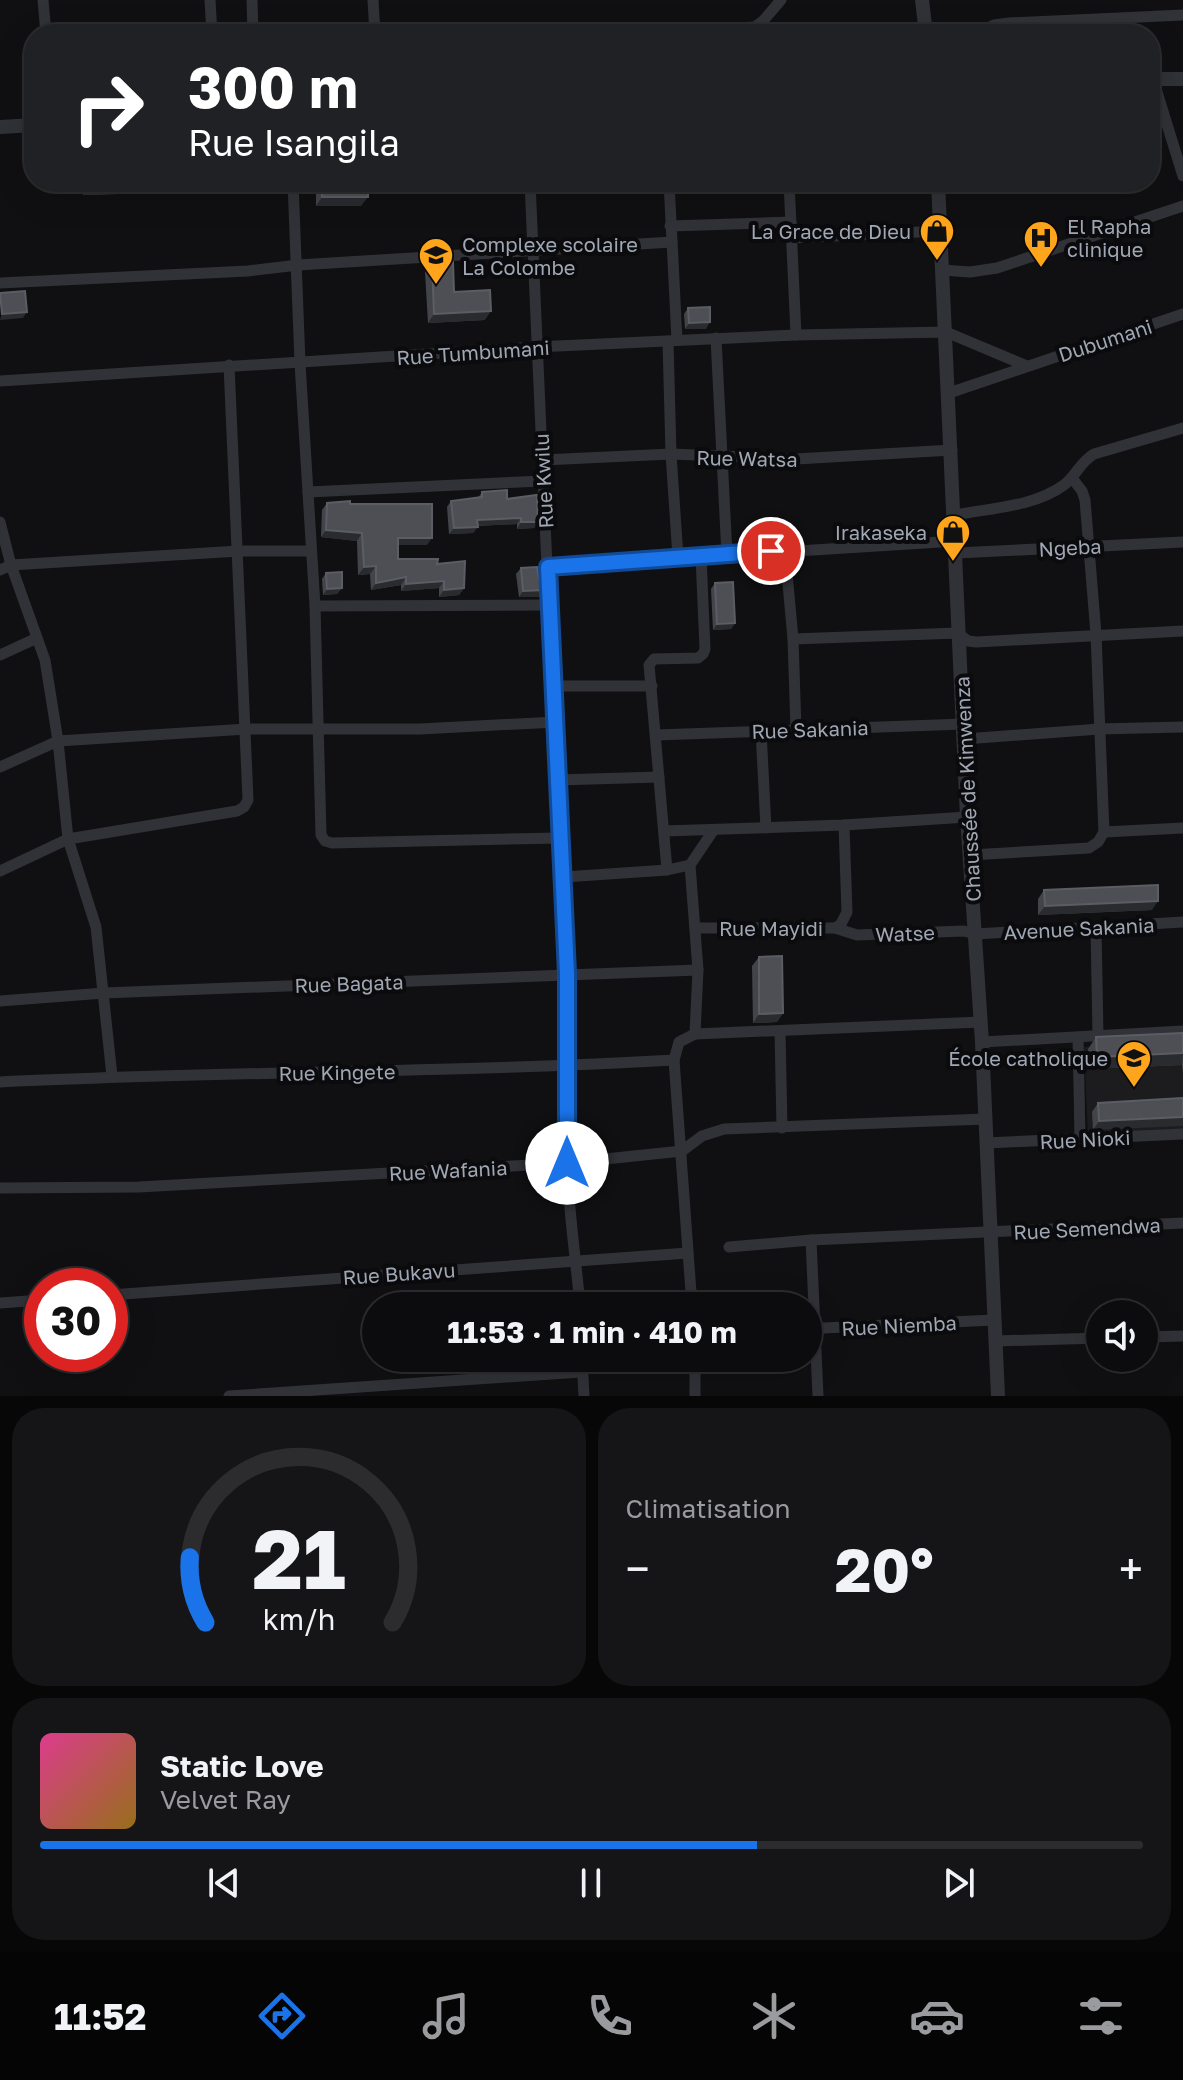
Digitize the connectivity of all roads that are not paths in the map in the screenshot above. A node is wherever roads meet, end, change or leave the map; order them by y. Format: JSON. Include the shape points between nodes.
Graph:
{"nodes":[{"id":1,"x":43,"y":0,"type":"edge"},
{"id":2,"x":210,"y":0,"type":"edge"},
{"id":3,"x":252,"y":0,"type":"edge"},
{"id":4,"x":373,"y":0,"type":"edge"},
{"id":5,"x":781,"y":0,"type":"edge"},
{"id":6,"x":922,"y":0,"type":"edge"},
{"id":7,"x":1183,"y":15,"type":"edge"},
{"id":8,"x":45,"y":24,"type":"edge"},
{"id":9,"x":211,"y":24,"type":"edge"},
{"id":10,"x":253,"y":24,"type":"edge"},
{"id":11,"x":374,"y":24,"type":"edge"},
{"id":12,"x":758,"y":24,"type":"edge"},
{"id":13,"x":925,"y":24,"type":"edge"},
{"id":14,"x":1002,"y":24,"type":"edge"},
{"id":15,"x":1160,"y":79,"type":"edge"},
{"id":16,"x":1183,"y":79,"type":"edge"},
{"id":17,"x":1160,"y":108,"type":"edge"},
{"id":18,"x":1162,"y":115,"type":"joint"},
{"id":19,"x":24,"y":126,"type":"edge"},
{"id":20,"x":0,"y":127,"type":"edge"},
{"id":21,"x":1180,"y":152,"type":"edge"},
{"id":22,"x":1183,"y":176,"type":"edge"},
{"id":23,"x":294,"y":192,"type":"edge"},
{"id":24,"x":530,"y":192,"type":"edge"},
{"id":25,"x":669,"y":192,"type":"edge"},
{"id":26,"x":790,"y":192,"type":"edge"},
{"id":27,"x":939,"y":192,"type":"edge"},
{"id":28,"x":1183,"y":206,"type":"edge"},
{"id":29,"x":791,"y":222,"type":"junction"},
{"id":30,"x":670,"y":226,"type":"junction"},
{"id":31,"x":941,"y":231,"type":"junction"},
{"id":32,"x":792,"y":238,"type":"junction"},
{"id":33,"x":672,"y":242,"type":"junction"},
{"id":34,"x":531,"y":250,"type":"junction"},
{"id":35,"x":298,"y":265,"type":"junction"},
{"id":36,"x":942,"y":270,"type":"junction"},
{"id":37,"x":0,"y":283,"type":"edge"},
{"id":38,"x":1183,"y":314,"type":"edge"},
{"id":39,"x":946,"y":332,"type":"junction"},
{"id":40,"x":796,"y":335,"type":"junction"},
{"id":41,"x":716,"y":338,"type":"junction"},
{"id":42,"x":673,"y":341,"type":"junction"},
{"id":43,"x":536,"y":347,"type":"junction"},
{"id":44,"x":300,"y":363,"type":"junction"},
{"id":45,"x":229,"y":365,"type":"junction"},
{"id":46,"x":1027,"y":366,"type":"junction"},
{"id":47,"x":0,"y":381,"type":"edge"},
{"id":48,"x":949,"y":393,"type":"junction"},
{"id":49,"x":1183,"y":428,"type":"edge"},
{"id":50,"x":952,"y":450,"type":"junction"},
{"id":51,"x":671,"y":454,"type":"junction"},
{"id":52,"x":721,"y":458,"type":"junction"},
{"id":53,"x":543,"y":460,"type":"junction"},
{"id":54,"x":1072,"y":478,"type":"junction"},
{"id":55,"x":542,"y":481,"type":"junction"},
{"id":56,"x":308,"y":492,"type":"junction"},
{"id":57,"x":955,"y":515,"type":"junction"},
{"id":58,"x":0,"y":522,"type":"edge"},
{"id":59,"x":1183,"y":542,"type":"edge"},
{"id":60,"x":1088,"y":546,"type":"junction"},
{"id":61,"x":956,"y":547,"type":"junction"},
{"id":62,"x":239,"y":551,"type":"junction"},
{"id":63,"x":311,"y":551,"type":"junction"},
{"id":64,"x":785,"y":551,"type":"junction"},
{"id":65,"x":727,"y":555,"type":"junction"},
{"id":66,"x":701,"y":556,"type":"junction"},
{"id":67,"x":678,"y":557,"type":"junction"},
{"id":68,"x":5,"y":567,"type":"edge"},
{"id":69,"x":548,"y":567,"type":"junction"},
{"id":70,"x":548,"y":605,"type":"junction"},
{"id":71,"x":315,"y":606,"type":"junction"},
{"id":72,"x":1183,"y":631,"type":"edge"},
{"id":73,"x":958,"y":633,"type":"junction"},
{"id":74,"x":1096,"y":634,"type":"junction"},
{"id":75,"x":37,"y":638,"type":"junction"},
{"id":76,"x":793,"y":639,"type":"junction"},
{"id":77,"x":0,"y":655,"type":"edge"},
{"id":78,"x":553,"y":686,"type":"junction"},
{"id":79,"x":652,"y":686,"type":"junction"},
{"id":80,"x":556,"y":722,"type":"junction"},
{"id":81,"x":1183,"y":727,"type":"edge"},
{"id":82,"x":247,"y":729,"type":"junction"},
{"id":83,"x":318,"y":729,"type":"junction"},
{"id":84,"x":796,"y":729,"type":"junction"},
{"id":85,"x":1099,"y":729,"type":"junction"},
{"id":86,"x":761,"y":731,"type":"junction"},
{"id":87,"x":964,"y":731,"type":"junction"},
{"id":88,"x":656,"y":735,"type":"junction"},
{"id":89,"x":58,"y":741,"type":"junction"},
{"id":90,"x":0,"y":767,"type":"edge"},
{"id":91,"x":659,"y":777,"type":"junction"},
{"id":92,"x":557,"y":780,"type":"junction"},
{"id":93,"x":967,"y":817,"type":"junction"},
{"id":94,"x":844,"y":825,"type":"junction"},
{"id":95,"x":766,"y":828,"type":"junction"},
{"id":96,"x":1183,"y":828,"type":"edge"},
{"id":97,"x":664,"y":831,"type":"junction"},
{"id":98,"x":713,"y":831,"type":"junction"},
{"id":99,"x":1104,"y":832,"type":"junction"},
{"id":100,"x":559,"y":838,"type":"junction"},
{"id":101,"x":68,"y":839,"type":"junction"},
{"id":102,"x":970,"y":855,"type":"junction"},
{"id":103,"x":690,"y":865,"type":"junction"},
{"id":104,"x":667,"y":870,"type":"junction"},
{"id":105,"x":0,"y":871,"type":"edge"},
{"id":106,"x":564,"y":877,"type":"junction"},
{"id":107,"x":1183,"y":922,"type":"edge"},
{"id":108,"x":1096,"y":927,"type":"junction"},
{"id":109,"x":695,"y":928,"type":"junction"},
{"id":110,"x":835,"y":928,"type":"junction"},
{"id":111,"x":975,"y":934,"type":"junction"},
{"id":112,"x":698,"y":970,"type":"junction"},
{"id":113,"x":567,"y":973,"type":"junction"},
{"id":114,"x":104,"y":993,"type":"junction"},
{"id":115,"x":0,"y":1001,"type":"edge"},
{"id":116,"x":981,"y":1022,"type":"junction"},
{"id":117,"x":780,"y":1031,"type":"junction"},
{"id":118,"x":1183,"y":1031,"type":"edge"},
{"id":119,"x":695,"y":1034,"type":"junction"},
{"id":120,"x":1098,"y":1036,"type":"junction"},
{"id":121,"x":1078,"y":1037,"type":"junction"},
{"id":122,"x":982,"y":1042,"type":"junction"},
{"id":123,"x":674,"y":1060,"type":"junction"},
{"id":124,"x":568,"y":1066,"type":"junction"},
{"id":125,"x":112,"y":1076,"type":"junction"},
{"id":126,"x":0,"y":1082,"type":"edge"},
{"id":127,"x":985,"y":1119,"type":"junction"},
{"id":128,"x":782,"y":1128,"type":"junction"},
{"id":129,"x":1183,"y":1134,"type":"edge"},
{"id":130,"x":1080,"y":1139,"type":"junction"},
{"id":131,"x":986,"y":1143,"type":"junction"},
{"id":132,"x":682,"y":1151,"type":"junction"},
{"id":133,"x":567,"y":1163,"type":"junction"},
{"id":134,"x":0,"y":1188,"type":"edge"},
{"id":135,"x":1183,"y":1223,"type":"edge"},
{"id":136,"x":991,"y":1233,"type":"junction"},
{"id":137,"x":811,"y":1240,"type":"junction"},
{"id":138,"x":729,"y":1247,"type":"dead end"},
{"id":139,"x":688,"y":1253,"type":"junction"},
{"id":140,"x":577,"y":1260,"type":"junction"},
{"id":141,"x":579,"y":1292,"type":"edge"},
{"id":142,"x":691,"y":1292,"type":"edge"},
{"id":143,"x":811,"y":1292,"type":"edge"},
{"id":144,"x":128,"y":1294,"type":"edge"},
{"id":145,"x":24,"y":1301,"type":"edge"},
{"id":146,"x":0,"y":1303,"type":"edge"},
{"id":147,"x":994,"y":1320,"type":"junction"},
{"id":148,"x":822,"y":1329,"type":"edge"},
{"id":149,"x":1183,"y":1336,"type":"edge"},
{"id":150,"x":1158,"y":1337,"type":"edge"},
{"id":151,"x":1086,"y":1338,"type":"edge"},
{"id":152,"x":996,"y":1341,"type":"junction"},
{"id":153,"x":581,"y":1372,"type":"joint"},
{"id":154,"x":695,"y":1372,"type":"edge"},
{"id":155,"x":815,"y":1372,"type":"edge"},
{"id":156,"x":229,"y":1396,"type":"edge"},
{"id":157,"x":584,"y":1396,"type":"edge"},
{"id":158,"x":695,"y":1396,"type":"edge"},
{"id":159,"x":818,"y":1396,"type":"edge"},
{"id":160,"x":998,"y":1396,"type":"edge"}],
"edges":[{"from":1,"to":8,"type":"street"},
{"from":2,"to":9,"type":"street"},
{"from":3,"to":10,"type":"street"},
{"from":4,"to":11,"type":"street"},
{"from":5,"to":12,"type":"street"},
{"from":6,"to":13,"type":"street"},
{"from":7,"to":14,"type":"street"},
{"from":15,"to":16,"type":"street"},
{"from":17,"to":18,"type":"street"},
{"from":18,"to":21,"type":"street"},
{"from":19,"to":20,"type":"street"},
{"from":21,"to":22,"type":"street"},
{"from":23,"to":35,"type":"street"},
{"from":24,"to":34,"type":"street","name":"Rue Kwilu"},
{"from":25,"to":30,"type":"street"},
{"from":26,"to":29,"type":"street"},
{"from":27,"to":31,"type":"street","name":"Chaussée de Kimwenza"},
{"from":28,"to":36,"type":"street","via":[[997,268]]},
{"from":29,"to":30,"type":"street"},
{"from":29,"to":32,"type":"street"},
{"from":30,"to":33,"type":"street"},
{"from":31,"to":32,"type":"street"},
{"from":31,"to":36,"type":"street","name":"Chaussée de Kimwenza"},
{"from":32,"to":40,"type":"street"},
{"from":33,"to":34,"type":"street"},
{"from":33,"to":42,"type":"street"},
{"from":34,"to":35,"type":"street"},
{"from":34,"to":43,"type":"street","name":"Rue Kwilu"},
{"from":35,"to":37,"type":"street"},
{"from":35,"to":44,"type":"street"},
{"from":36,"to":39,"type":"street","name":"Chaussée de Kimwenza"},
{"from":38,"to":46,"type":"street","name":"Dubumani"},
{"from":39,"to":40,"type":"street","name":"Rue Tumbumani"},
{"from":39,"to":46,"type":"street"},
{"from":39,"to":48,"type":"street","name":"Chaussée de Kimwenza"},
{"from":40,"to":41,"type":"street","name":"Rue Tumbumani"},
{"from":41,"to":42,"type":"street","name":"Rue Tumbumani"},
{"from":41,"to":52,"type":"street"},
{"from":42,"to":43,"type":"street","name":"Rue Tumbumani"},
{"from":42,"to":51,"type":"street"},
{"from":43,"to":44,"type":"street","name":"Rue Tumbumani"},
{"from":43,"to":53,"type":"street","name":"Rue Kwilu"},
{"from":44,"to":45,"type":"street","name":"Rue Tumbumani"},
{"from":44,"to":56,"type":"street"},
{"from":45,"to":47,"type":"street","name":"Rue Tumbumani"},
{"from":45,"to":62,"type":"street"},
{"from":46,"to":48,"type":"street","name":"Dubumani"},
{"from":48,"to":50,"type":"street","name":"Chaussée de Kimwenza"},
{"from":49,"to":54,"type":"street","via":[[1094,454]]},
{"from":50,"to":52,"type":"street","name":"Rue Watsa"},
{"from":50,"to":57,"type":"street","name":"Chaussée de Kimwenza"},
{"from":51,"to":52,"type":"street","name":"Rue Watsa"},
{"from":51,"to":53,"type":"street","name":"Rue Watsa"},
{"from":51,"to":67,"type":"street"},
{"from":52,"to":65,"type":"street"},
{"from":53,"to":55,"type":"street","name":"Rue Kwilu"},
{"from":54,"to":57,"type":"street","via":[[1034,500]]},
{"from":54,"to":60,"type":"street","via":[[1085,500]]},
{"from":55,"to":56,"type":"street"},
{"from":55,"to":69,"type":"street","name":"Rue Kwilu"},
{"from":56,"to":63,"type":"street"},
{"from":57,"to":61,"type":"street","name":"Chaussée de Kimwenza"},
{"from":58,"to":68,"type":"street"},
{"from":59,"to":60,"type":"street","name":"Ngeba"},
{"from":60,"to":61,"type":"street","name":"Ngeba"},
{"from":60,"to":74,"type":"street"},
{"from":61,"to":64,"type":"street","name":"Ngeba"},
{"from":61,"to":73,"type":"street","name":"Chaussée de Kimwenza"},
{"from":62,"to":63,"type":"street"},
{"from":62,"to":68,"type":"street"},
{"from":62,"to":82,"type":"street"},
{"from":63,"to":71,"type":"street"},
{"from":64,"to":65,"type":"street","name":"Ngeba"},
{"from":64,"to":76,"type":"street"},
{"from":65,"to":66,"type":"street","name":"Ngeba"},
{"from":66,"to":67,"type":"street","name":"Ngeba"},
{"from":66,"to":79,"type":"street","via":[[705,649],[698,658],[654,659],[649,665]]},
{"from":67,"to":69,"type":"street","name":"Ngeba"},
{"from":68,"to":75,"type":"street"},
{"from":69,"to":70,"type":"street","name":"Rue Kwilu"},
{"from":70,"to":71,"type":"street"},
{"from":70,"to":78,"type":"street","name":"Rue Kwilu"},
{"from":71,"to":83,"type":"street"},
{"from":72,"to":74,"type":"street"},
{"from":73,"to":74,"type":"street","via":[[976,642]]},
{"from":73,"to":76,"type":"street"},
{"from":73,"to":87,"type":"street","name":"Chaussée de Kimwenza"},
{"from":74,"to":85,"type":"street"},
{"from":75,"to":77,"type":"street"},
{"from":75,"to":89,"type":"street"},
{"from":76,"to":84,"type":"street"},
{"from":78,"to":79,"type":"street"},
{"from":78,"to":80,"type":"street","name":"Rue Kwilu"},
{"from":79,"to":88,"type":"street"},
{"from":80,"to":83,"type":"street"},
{"from":80,"to":92,"type":"street","name":"Rue Kwilu"},
{"from":81,"to":85,"type":"street","name":"Rue Sakania"},
{"from":82,"to":83,"type":"street"},
{"from":82,"to":89,"type":"street"},
{"from":82,"to":101,"type":"street","via":[[244,807]]},
{"from":83,"to":100,"type":"street","via":[[325,841]]},
{"from":84,"to":86,"type":"street","name":"Rue Sakania"},
{"from":84,"to":87,"type":"street","name":"Rue Sakania"},
{"from":85,"to":87,"type":"street","name":"Rue Sakania"},
{"from":85,"to":99,"type":"street"},
{"from":86,"to":88,"type":"street","name":"Rue Sakania"},
{"from":86,"to":95,"type":"street"},
{"from":87,"to":93,"type":"street","name":"Chaussée de Kimwenza"},
{"from":88,"to":91,"type":"street"},
{"from":89,"to":90,"type":"street"},
{"from":89,"to":101,"type":"street"},
{"from":91,"to":92,"type":"street"},
{"from":91,"to":97,"type":"street"},
{"from":92,"to":100,"type":"street","name":"Rue Kwilu"},
{"from":93,"to":94,"type":"street"},
{"from":93,"to":102,"type":"street","name":"Chaussée de Kimwenza"},
{"from":94,"to":95,"type":"street"},
{"from":94,"to":110,"type":"street","name":"Rue Mayidi","via":[[847,912]]},
{"from":95,"to":98,"type":"street"},
{"from":96,"to":99,"type":"street"},
{"from":97,"to":98,"type":"street"},
{"from":97,"to":104,"type":"street"},
{"from":98,"to":103,"type":"street"},
{"from":99,"to":102,"type":"street","via":[[1089,848]]},
{"from":100,"to":106,"type":"street","name":"Rue Kwilu"},
{"from":101,"to":105,"type":"street"},
{"from":101,"to":114,"type":"street","via":[[96,927]]},
{"from":102,"to":111,"type":"street","name":"Chaussée de Kimwenza"},
{"from":103,"to":104,"type":"street"},
{"from":103,"to":109,"type":"street"},
{"from":104,"to":106,"type":"street"},
{"from":106,"to":113,"type":"street","name":"Rue Kwilu"},
{"from":107,"to":108,"type":"street","name":"Avenue Sakania"},
{"from":108,"to":111,"type":"street","name":"Avenue Sakania"},
{"from":108,"to":120,"type":"street"},
{"from":109,"to":110,"type":"street","name":"Rue Mayidi"},
{"from":109,"to":112,"type":"street"},
{"from":110,"to":111,"type":"street","name":"Watse","via":[[857,935]]},
{"from":111,"to":116,"type":"street","name":"Chaussée de Kimwenza"},
{"from":112,"to":113,"type":"street","name":"Rue Bagata"},
{"from":112,"to":119,"type":"street"},
{"from":113,"to":114,"type":"street","name":"Rue Bagata"},
{"from":113,"to":124,"type":"street","name":"Rue Kwilu"},
{"from":114,"to":115,"type":"street","name":"Rue Bagata"},
{"from":114,"to":125,"type":"street"},
{"from":116,"to":117,"type":"street"},
{"from":116,"to":122,"type":"street","name":"Chaussée de Kimwenza"},
{"from":117,"to":119,"type":"street"},
{"from":117,"to":128,"type":"street"},
{"from":118,"to":120,"type":"street"},
{"from":119,"to":123,"type":"street","via":[[679,1042]]},
{"from":120,"to":121,"type":"street"},
{"from":121,"to":122,"type":"street"},
{"from":121,"to":130,"type":"street"},
{"from":122,"to":127,"type":"street","name":"Chaussée de Kimwenza"},
{"from":123,"to":124,"type":"street","name":"Rue Kingete"},
{"from":123,"to":132,"type":"street"},
{"from":124,"to":125,"type":"street","name":"Rue Kingete"},
{"from":124,"to":133,"type":"street","name":"Rue Kwilu"},
{"from":125,"to":126,"type":"street","name":"Rue Kingete"},
{"from":127,"to":128,"type":"street","name":"Rue Wafania"},
{"from":127,"to":131,"type":"street","name":"Chaussée de Kimwenza"},
{"from":128,"to":132,"type":"street","name":"Rue Wafania","via":[[724,1129],[702,1136]]},
{"from":129,"to":130,"type":"street","name":"Rue Nioki"},
{"from":130,"to":131,"type":"street","name":"Rue Nioki"},
{"from":131,"to":136,"type":"street","name":"Chaussée de Kimwenza"},
{"from":132,"to":133,"type":"street","name":"Rue Wafania"},
{"from":132,"to":139,"type":"street"},
{"from":133,"to":134,"type":"street","name":"Rue Wafania","via":[[139,1187]]},
{"from":133,"to":140,"type":"street","name":"Rue Kwilu"},
{"from":135,"to":136,"type":"street","name":"Rue Semendwa"},
{"from":136,"to":137,"type":"street"},
{"from":136,"to":147,"type":"street","name":"Chaussée de Kimwenza"},
{"from":137,"to":138,"type":"street"},
{"from":137,"to":143,"type":"street"},
{"from":139,"to":140,"type":"street","name":"Rue Bukavu"},
{"from":139,"to":142,"type":"street"},
{"from":140,"to":141,"type":"street","name":"Rue Kwilu"},
{"from":140,"to":144,"type":"street","name":"Rue Bukavu"},
{"from":145,"to":146,"type":"street"},
{"from":147,"to":148,"type":"street","name":"Rue Niemba"},
{"from":147,"to":152,"type":"street","name":"Chaussée de Kimwenza"},
{"from":149,"to":150,"type":"street"},
{"from":151,"to":152,"type":"street"},
{"from":152,"to":160,"type":"street","name":"Chaussée de Kimwenza"},
{"from":153,"to":156,"type":"street"},
{"from":153,"to":157,"type":"street"},
{"from":154,"to":158,"type":"street"},
{"from":155,"to":159,"type":"street"}]}
